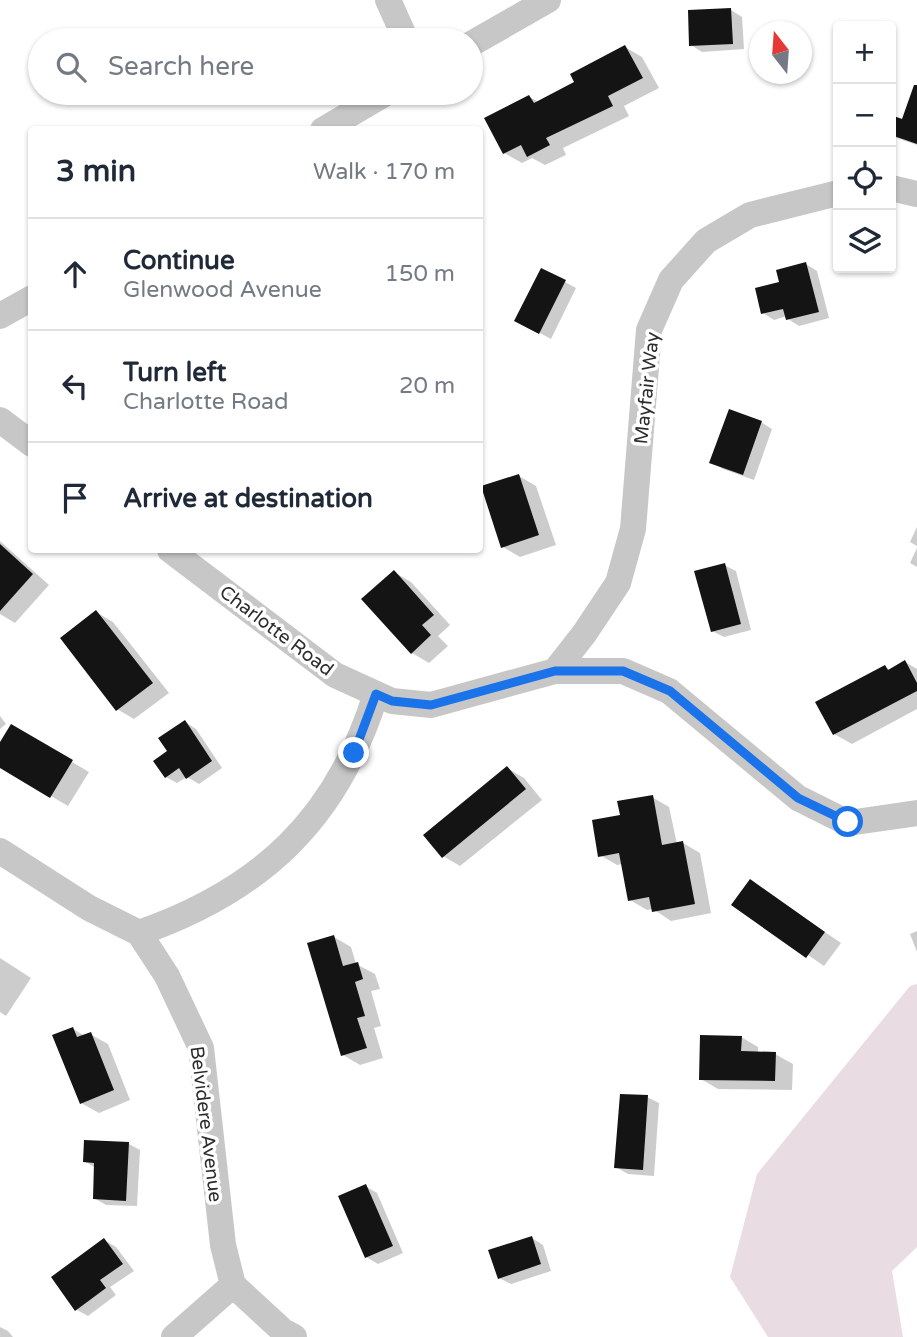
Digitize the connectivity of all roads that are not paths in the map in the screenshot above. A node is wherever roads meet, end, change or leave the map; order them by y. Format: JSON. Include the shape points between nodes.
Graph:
{"nodes":[{"id":1,"x":388,"y":0,"type":"edge"},
{"id":2,"x":548,"y":0,"type":"edge"},
{"id":3,"x":401,"y":28,"type":"edge"},
{"id":4,"x":483,"y":37,"type":"edge"},
{"id":5,"x":366,"y":105,"type":"edge"},
{"id":6,"x":330,"y":126,"type":"edge"},
{"id":7,"x":896,"y":189,"type":"edge"},
{"id":8,"x":833,"y":194,"type":"edge"},
{"id":9,"x":917,"y":194,"type":"edge"},
{"id":10,"x":28,"y":300,"type":"edge"},
{"id":11,"x":0,"y":316,"type":"edge"},
{"id":12,"x":0,"y":419,"type":"edge"},
{"id":13,"x":28,"y":441,"type":"edge"},
{"id":14,"x":174,"y":553,"type":"edge"},
{"id":15,"x":555,"y":671,"type":"junction"},
{"id":16,"x":376,"y":694,"type":"junction"},
{"id":17,"x":917,"y":813,"type":"edge"},
{"id":18,"x":0,"y":851,"type":"edge"},
{"id":19,"x":139,"y":933,"type":"junction"},
{"id":20,"x":233,"y":1285,"type":"junction"},
{"id":21,"x":174,"y":1337,"type":"edge"},
{"id":22,"x":294,"y":1337,"type":"edge"}],
"edges":[{"from":1,"to":3,"type":"street"},
{"from":2,"to":4,"type":"street"},
{"from":5,"to":6,"type":"street"},
{"from":7,"to":9,"type":"street"},
{"from":8,"to":15,"type":"street","name":"Mayfair Way","via":[[750,215],[706,242],[671,280],[649,330],[633,530],[618,583]]},
{"from":10,"to":11,"type":"street"},
{"from":12,"to":13,"type":"street"},
{"from":14,"to":16,"type":"street","name":"Charlotte Road","via":[[335,675]]},
{"from":15,"to":16,"type":"street","name":"Charlotte Road","via":[[431,705],[392,701]]},
{"from":15,"to":17,"type":"street","name":"Charlotte Road","via":[[623,671],[670,691],[798,798],[848,822]]},
{"from":16,"to":19,"type":"street","via":[[337,784],[293,840],[219,899]]},
{"from":18,"to":19,"type":"street","via":[[89,908]]},
{"from":19,"to":20,"type":"street","name":"Belvidere Avenue","via":[[167,976],[201,1048],[223,1245]]},
{"from":20,"to":21,"type":"street"},
{"from":20,"to":22,"type":"street"}]}
